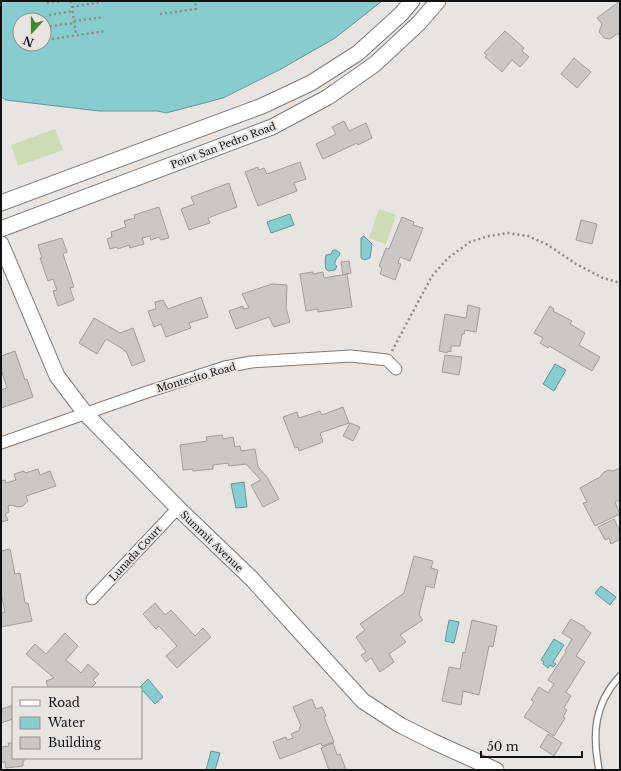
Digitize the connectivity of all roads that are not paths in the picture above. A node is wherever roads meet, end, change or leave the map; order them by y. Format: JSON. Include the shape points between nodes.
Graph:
{"nodes":[{"id":1,"x":412,"y":1,"type":"edge"},
{"id":2,"x":438,"y":1,"type":"edge"},
{"id":3,"x":1,"y":203,"type":"edge"},
{"id":4,"x":1,"y":229,"type":"edge"},
{"id":5,"x":1,"y":244,"type":"edge"},
{"id":6,"x":396,"y":369,"type":"dead end"},
{"id":7,"x":86,"y":413,"type":"junction"},
{"id":8,"x":1,"y":443,"type":"edge"},
{"id":9,"x":178,"y":508,"type":"junction"},
{"id":10,"x":92,"y":599,"type":"dead end"},
{"id":11,"x":620,"y":676,"type":"edge"},
{"id":12,"x":496,"y":770,"type":"edge"},
{"id":13,"x":599,"y":770,"type":"edge"}],
"edges":[{"from":1,"to":3,"type":"main road","via":[[358,54],[311,83],[262,106]]},
{"from":2,"to":4,"type":"main road","name":"Point San Pedro Road","via":[[419,23],[375,64],[328,97],[272,127]]},
{"from":5,"to":7,"type":"main road","name":"Summit Avenue","via":[[57,376]]},
{"from":6,"to":7,"type":"street","name":"Montecito Road","via":[[387,360],[351,356],[252,362],[225,367]]},
{"from":7,"to":8,"type":"street","name":"Montecito Road"},
{"from":7,"to":9,"type":"main road","name":"Summit Avenue"},
{"from":9,"to":10,"type":"street","name":"Lunada Court"},
{"from":9,"to":12,"type":"main road","name":"Summit Avenue","via":[[251,578],[363,701],[400,725]]},
{"from":11,"to":13,"type":"lane","via":[[607,692],[598,711],[595,732]]}]}
